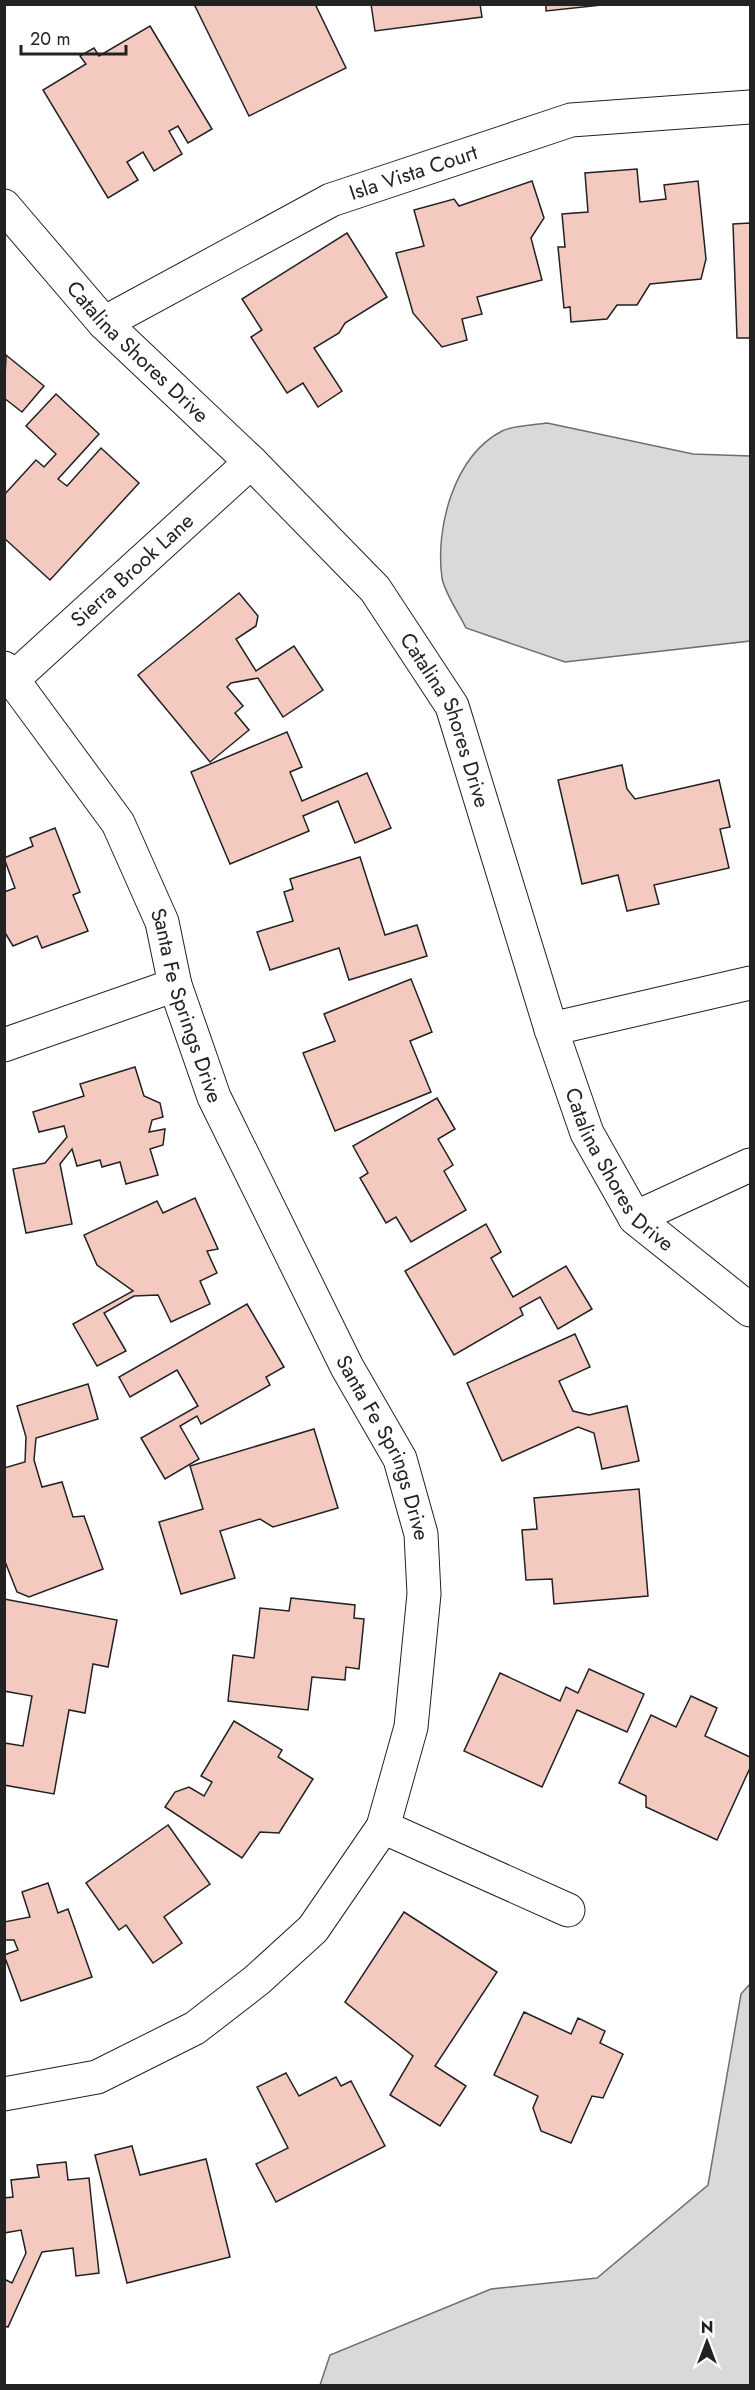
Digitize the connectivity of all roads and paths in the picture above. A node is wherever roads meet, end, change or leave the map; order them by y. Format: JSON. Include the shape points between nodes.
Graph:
{"nodes":[{"id":1,"x":750,"y":107,"type":"edge"},
{"id":2,"x":4,"y":206,"type":"edge"},
{"id":3,"x":104,"y":323,"type":"junction"},
{"id":4,"x":251,"y":462,"type":"junction"},
{"id":5,"x":9,"y":673,"type":"edge"},
{"id":6,"x":750,"y":983,"type":"edge"},
{"id":7,"x":175,"y":985,"type":"junction"},
{"id":8,"x":551,"y":1029,"type":"junction"},
{"id":9,"x":4,"y":1045,"type":"edge"},
{"id":10,"x":750,"y":1165,"type":"edge"},
{"id":11,"x":635,"y":1218,"type":"junction"},
{"id":12,"x":750,"y":1310,"type":"edge"},
{"id":13,"x":383,"y":1827,"type":"junction"},
{"id":14,"x":568,"y":1910,"type":"dead end"},
{"id":15,"x":4,"y":2094,"type":"edge"}],
"edges":[{"from":1,"to":3,"type":"street","name":"Isla Vista Court","via":[[571,120],[331,200]]},
{"from":2,"to":3,"type":"street","name":"Catalina Shores Drive"},
{"from":3,"to":4,"type":"street","name":"Catalina Shores Drive"},
{"from":4,"to":5,"type":"street","name":"Sierra Brook Lane"},
{"from":4,"to":8,"type":"street","name":"Catalina Shores Drive","via":[[375,589],[452,706]]},
{"from":5,"to":7,"type":"street","name":"Santa Fe Springs Drive","via":[[118,823],[162,922]]},
{"from":6,"to":8,"type":"street"},
{"from":7,"to":9,"type":"street"},
{"from":7,"to":13,"type":"street","name":"Santa Fe Springs Drive","via":[[214,1097],[347,1367],[400,1459],[421,1534],[424,1594],[411,1727]]},
{"from":8,"to":11,"type":"street","name":"Catalina Shores Drive","via":[[587,1133]]},
{"from":10,"to":11,"type":"street"},
{"from":11,"to":12,"type":"street","name":"Catalina Shores Drive"},
{"from":13,"to":14,"type":"street"},
{"from":13,"to":15,"type":"street","name":"Santa Fe Springs Drive","via":[[313,1929],[257,1980],[195,2028],[97,2077]]}]}
